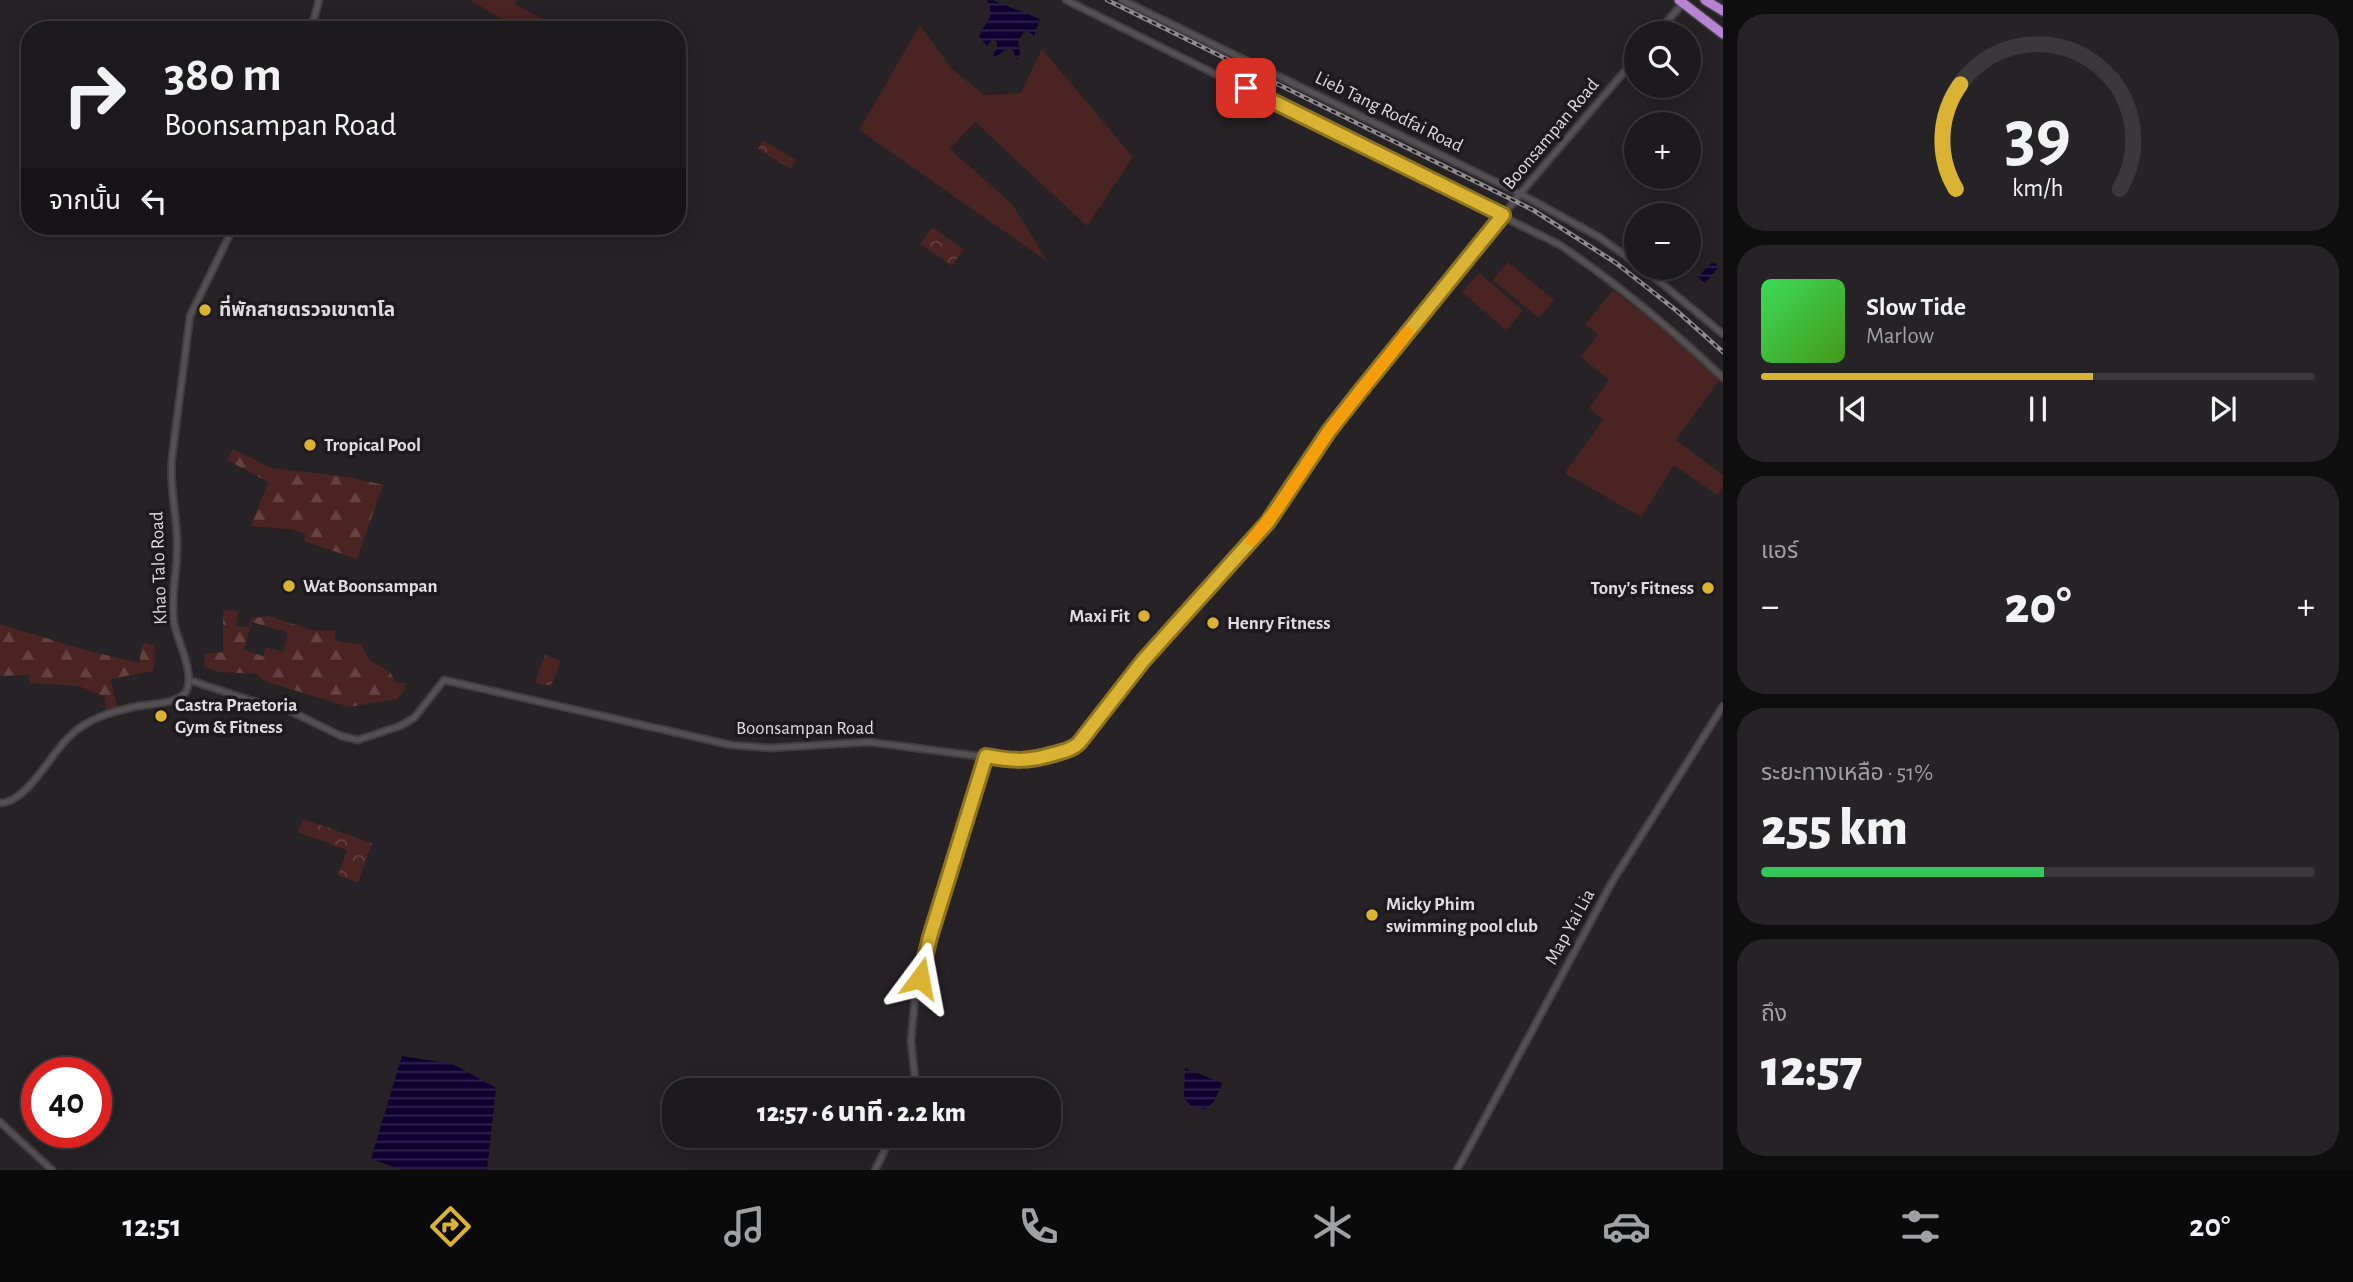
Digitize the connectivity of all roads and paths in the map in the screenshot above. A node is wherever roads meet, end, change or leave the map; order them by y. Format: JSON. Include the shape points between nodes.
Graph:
{"nodes":[{"id":1,"x":319,"y":0,"type":"edge"},
{"id":2,"x":1066,"y":0,"type":"edge"},
{"id":3,"x":1122,"y":0,"type":"edge"},
{"id":4,"x":1705,"y":0,"type":"edge"},
{"id":5,"x":1681,"y":1,"type":"edge"},
{"id":6,"x":1718,"y":9,"type":"edge"},
{"id":7,"x":1723,"y":18,"type":"edge"},
{"id":8,"x":1705,"y":19,"type":"junction"},
{"id":9,"x":313,"y":21,"type":"edge"},
{"id":10,"x":1666,"y":21,"type":"edge"},
{"id":11,"x":1723,"y":28,"type":"edge"},
{"id":12,"x":1723,"y":34,"type":"edge"},
{"id":13,"x":1624,"y":72,"type":"edge"},
{"id":14,"x":1521,"y":194,"type":"junction"},
{"id":15,"x":1503,"y":215,"type":"junction"},
{"id":16,"x":230,"y":235,"type":"edge"},
{"id":17,"x":1624,"y":255,"type":"edge"},
{"id":18,"x":1658,"y":280,"type":"edge"},
{"id":19,"x":1723,"y":334,"type":"edge"},
{"id":20,"x":1723,"y":378,"type":"edge"},
{"id":21,"x":189,"y":680,"type":"junction"},
{"id":22,"x":1723,"y":706,"type":"edge"},
{"id":23,"x":986,"y":756,"type":"junction"},
{"id":24,"x":0,"y":803,"type":"edge"},
{"id":25,"x":915,"y":1078,"type":"edge"},
{"id":26,"x":0,"y":1122,"type":"edge"},
{"id":27,"x":886,"y":1148,"type":"edge"},
{"id":28,"x":52,"y":1170,"type":"edge"},
{"id":29,"x":875,"y":1170,"type":"edge"},
{"id":30,"x":1457,"y":1170,"type":"edge"}],
"edges":[{"from":1,"to":9,"type":"street"},
{"from":2,"to":15,"type":"street"},
{"from":3,"to":14,"type":"street","name":"Lieb Tang Rodfai Road"},
{"from":4,"to":6,"type":"highway"},
{"from":5,"to":8,"type":"highway"},
{"from":5,"to":10,"type":"street"},
{"from":6,"to":7,"type":"highway"},
{"from":8,"to":11,"type":"highway"},
{"from":8,"to":12,"type":"highway"},
{"from":13,"to":14,"type":"street","name":"Boonsampan Road"},
{"from":14,"to":15,"type":"street","name":"Boonsampan Road"},
{"from":14,"to":17,"type":"street","name":"Lieb Tang Rodfai Road"},
{"from":15,"to":20,"type":"street","via":[[1607,276],[1676,332]]},
{"from":15,"to":23,"type":"street","name":"Boonsampan Road","via":[[1329,431],[1268,522],[1143,661],[1079,743],[1073,749],[1030,761]]},
{"from":16,"to":21,"type":"street","name":"Khao Talo Road","via":[[190,316],[170,479],[177,543],[174,621]]},
{"from":18,"to":19,"type":"street"},
{"from":21,"to":23,"type":"street","name":"Boonsampan Road","via":[[301,715],[355,740],[414,718],[444,680],[731,745],[770,748],[869,742]]},
{"from":21,"to":24,"type":"street","via":[[186,692],[173,700],[115,711],[87,723],[55,752],[23,795]]},
{"from":22,"to":30,"type":"street","name":"Map Yai Lia","via":[[1612,882]]},
{"from":23,"to":25,"type":"street","via":[[915,996],[911,1041]]},
{"from":26,"to":28,"type":"street"},
{"from":27,"to":29,"type":"street"}]}
